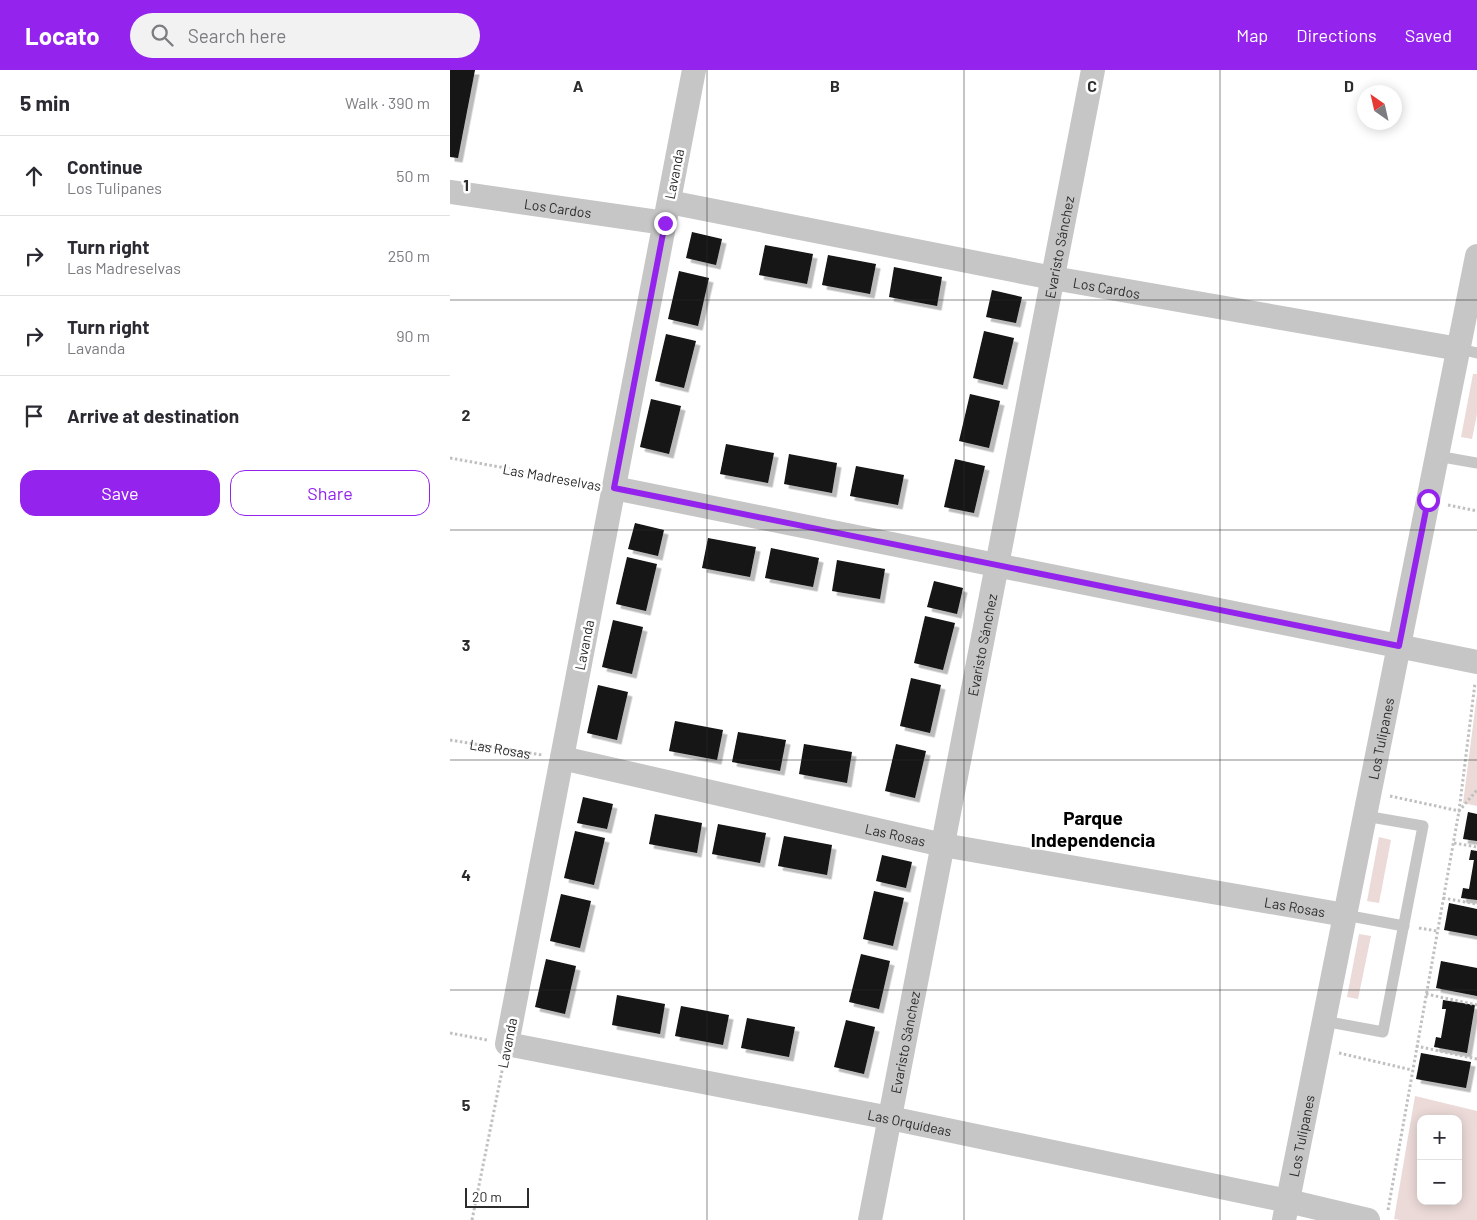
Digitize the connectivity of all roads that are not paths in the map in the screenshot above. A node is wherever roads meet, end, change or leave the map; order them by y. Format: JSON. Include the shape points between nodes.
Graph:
{"nodes":[{"id":1,"x":694,"y":70,"type":"edge"},
{"id":2,"x":1093,"y":70,"type":"edge"},
{"id":3,"x":450,"y":192,"type":"edge"},
{"id":4,"x":667,"y":212,"type":"junction"},
{"id":5,"x":1477,"y":256,"type":"edge"},
{"id":6,"x":1053,"y":278,"type":"junction"},
{"id":7,"x":1468,"y":351,"type":"edge"},
{"id":8,"x":1437,"y":456,"type":"junction"},
{"id":9,"x":1477,"y":464,"type":"edge"},
{"id":10,"x":614,"y":488,"type":"junction"},
{"id":11,"x":997,"y":565,"type":"junction"},
{"id":12,"x":1399,"y":646,"type":"junction"},
{"id":13,"x":1476,"y":670,"type":"edge"},
{"id":14,"x":562,"y":758,"type":"junction"},
{"id":15,"x":1365,"y":816,"type":"junction"},
{"id":16,"x":943,"y":845,"type":"junction"},
{"id":17,"x":1345,"y":915,"type":"junction"},
{"id":18,"x":1404,"y":926,"type":"junction"},
{"id":19,"x":1324,"y":1021,"type":"junction"},
{"id":20,"x":507,"y":1044,"type":"joint"},
{"id":21,"x":890,"y":1118,"type":"junction"},
{"id":22,"x":1286,"y":1210,"type":"edge"},
{"id":23,"x":1378,"y":1215,"type":"edge"},
{"id":24,"x":870,"y":1220,"type":"edge"}],
"edges":[{"from":1,"to":4,"type":"street","name":"Lavanda"},
{"from":2,"to":6,"type":"street","name":"Evaristo Sánchez"},
{"from":3,"to":4,"type":"street","name":"Los Cardos"},
{"from":4,"to":6,"type":"street","name":"Los Cardos"},
{"from":4,"to":10,"type":"street","name":"Lavanda"},
{"from":5,"to":7,"type":"street","name":"Los Tulipanes"},
{"from":6,"to":7,"type":"street","name":"Los Cardos"},
{"from":6,"to":11,"type":"street","name":"Evaristo Sánchez"},
{"from":7,"to":8,"type":"street","name":"Los Tulipanes"},
{"from":8,"to":9,"type":"lane"},
{"from":8,"to":12,"type":"street","name":"Los Tulipanes"},
{"from":10,"to":11,"type":"street","name":"Las Madreselvas"},
{"from":10,"to":14,"type":"street","name":"Lavanda"},
{"from":11,"to":12,"type":"street","name":"Las Madreselvas"},
{"from":11,"to":16,"type":"street","name":"Evaristo Sánchez"},
{"from":12,"to":13,"type":"street","name":"Las Madreselvas"},
{"from":12,"to":15,"type":"street","name":"Los Tulipanes"},
{"from":14,"to":16,"type":"street","name":"Las Rosas"},
{"from":14,"to":20,"type":"street","name":"Lavanda"},
{"from":15,"to":17,"type":"street","name":"Los Tulipanes"},
{"from":15,"to":18,"type":"lane","via":[[1423,826]]},
{"from":16,"to":17,"type":"street","name":"Las Rosas"},
{"from":16,"to":21,"type":"street","name":"Evaristo Sánchez"},
{"from":17,"to":18,"type":"lane"},
{"from":17,"to":19,"type":"street","name":"Los Tulipanes"},
{"from":18,"to":19,"type":"lane","via":[[1383,1032]]},
{"from":19,"to":22,"type":"street","name":"Los Tulipanes"},
{"from":20,"to":21,"type":"street","name":"Las Orquídeas"},
{"from":21,"to":22,"type":"street","name":"Las Orquídeas"},
{"from":21,"to":24,"type":"street","name":"Evaristo Sánchez"},
{"from":22,"to":23,"type":"street","name":"Las Orquídeas"}]}
